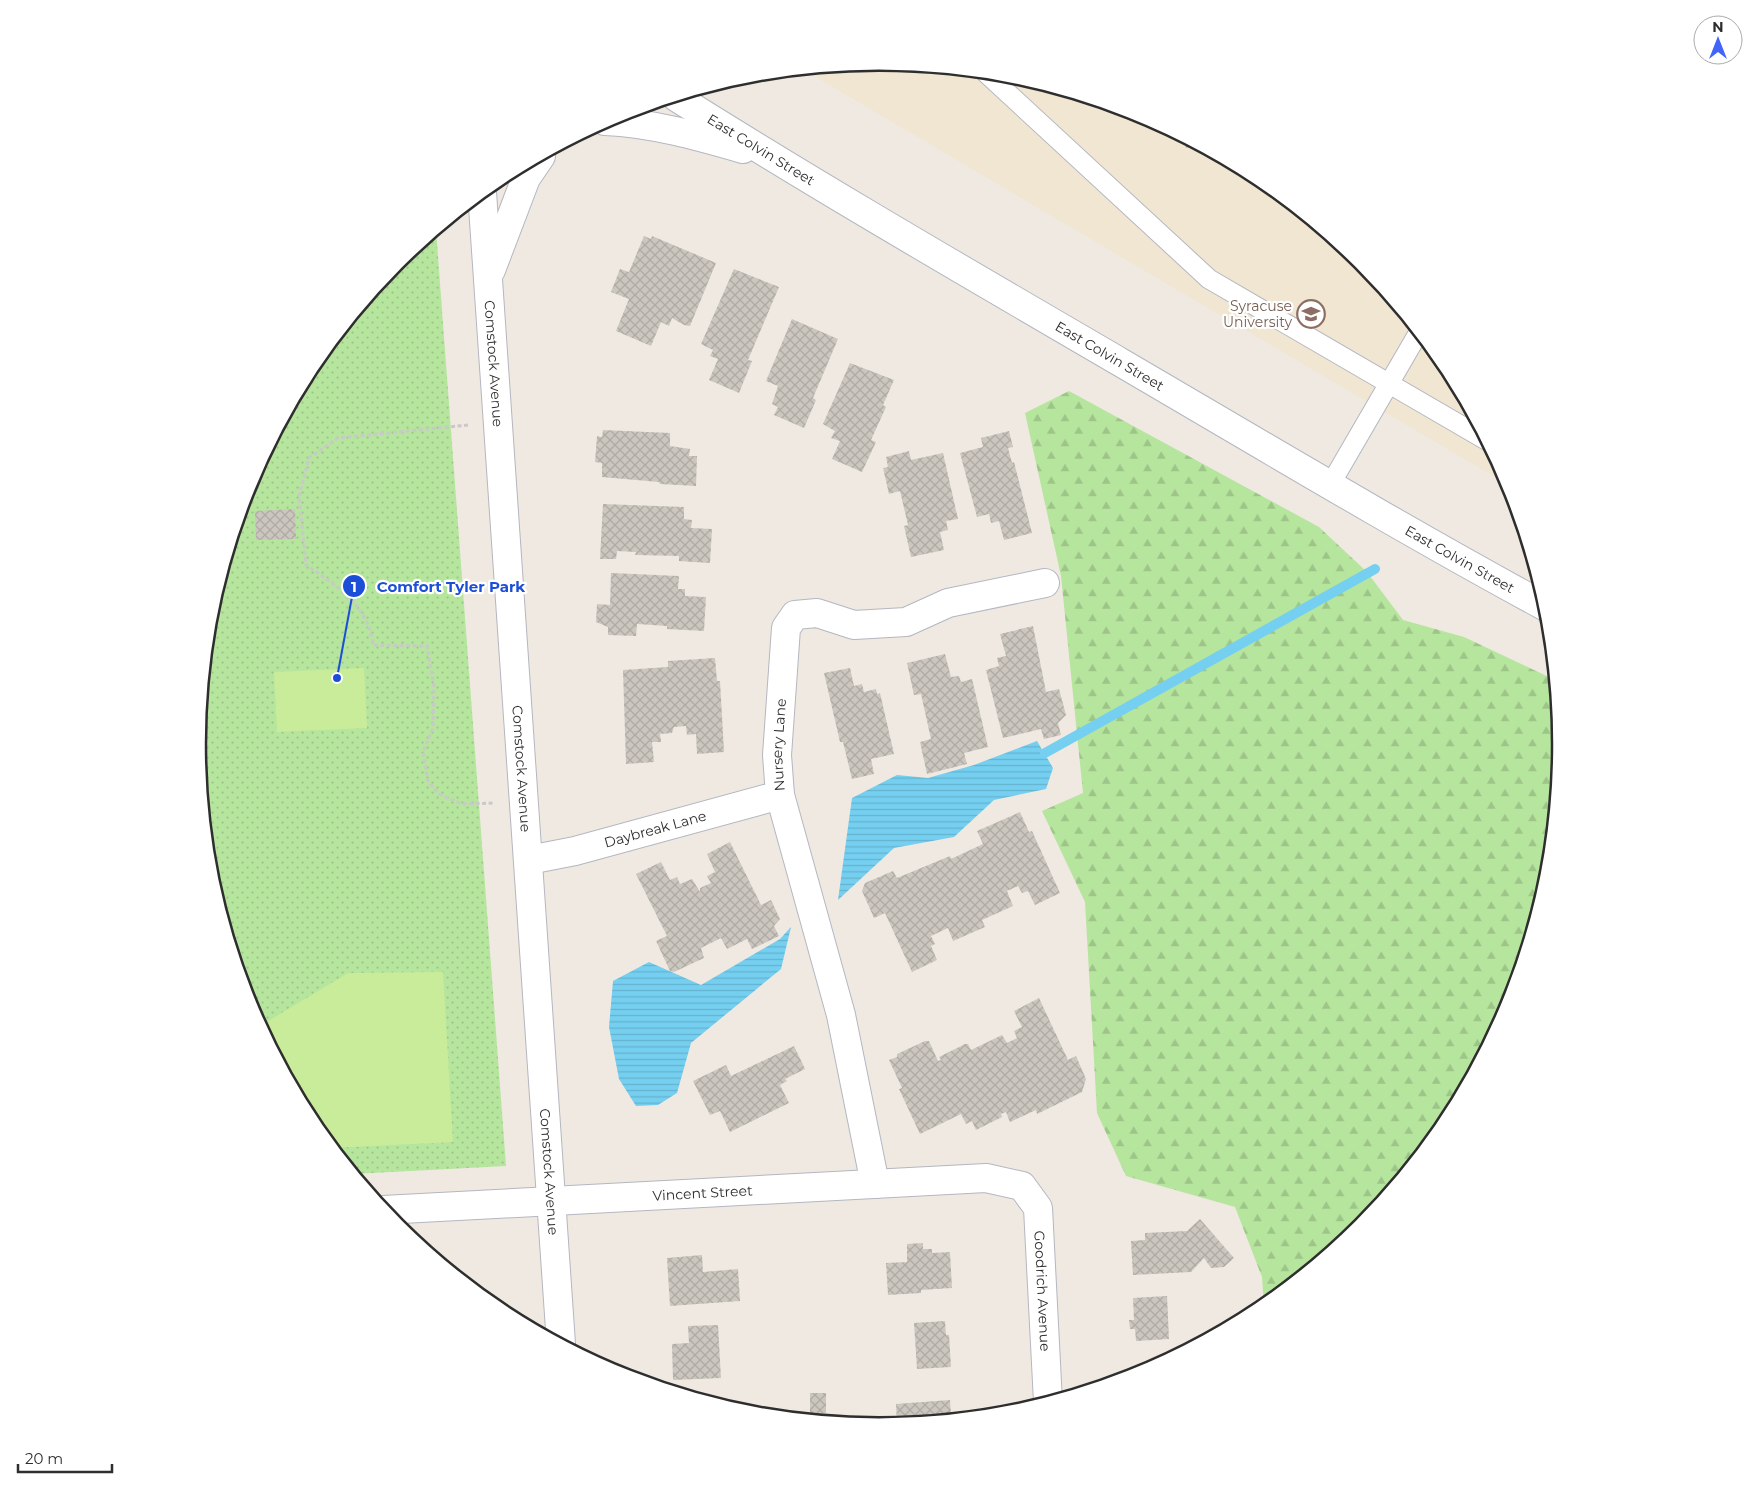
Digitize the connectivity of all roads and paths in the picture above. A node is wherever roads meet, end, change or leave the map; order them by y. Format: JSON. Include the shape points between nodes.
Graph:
{"nodes":[{"id":1,"x":995,"y":82,"type":"edge"},
{"id":2,"x":682,"y":101,"type":"edge"},
{"id":3,"x":622,"y":122,"type":"edge"},
{"id":4,"x":774,"y":159,"type":"junction"},
{"id":5,"x":534,"y":166,"type":"edge"},
{"id":6,"x":483,"y":201,"type":"edge"},
{"id":7,"x":488,"y":278,"type":"junction"},
{"id":8,"x":1415,"y":338,"type":"edge"},
{"id":9,"x":1388,"y":385,"type":"junction"},
{"id":10,"x":498,"y":422,"type":"junction"},
{"id":11,"x":1476,"y":433,"type":"edge"},
{"id":12,"x":1330,"y":485,"type":"junction"},
{"id":13,"x":1044,"y":582,"type":"dead end"},
{"id":14,"x":1536,"y":602,"type":"edge"},
{"id":15,"x":780,"y":795,"type":"junction"},
{"id":16,"x":525,"y":803,"type":"junction"},
{"id":17,"x":530,"y":860,"type":"junction"},
{"id":18,"x":875,"y":1184,"type":"junction"},
{"id":19,"x":1022,"y":1186,"type":"joint"},
{"id":20,"x":551,"y":1201,"type":"junction"},
{"id":21,"x":393,"y":1209,"type":"edge"},
{"id":22,"x":561,"y":1338,"type":"edge"},
{"id":23,"x":1048,"y":1396,"type":"edge"}],
"edges":[{"from":1,"to":9,"type":"lane","via":[[1209,279]]},
{"from":2,"to":4,"type":"street","name":"East Colvin Street"},
{"from":3,"to":4,"type":"street","via":[[698,136]]},
{"from":4,"to":12,"type":"street","name":"East Colvin Street"},
{"from":5,"to":7,"type":"street","via":[[526,178]]},
{"from":6,"to":7,"type":"street","name":"Comstock Avenue"},
{"from":7,"to":10,"type":"street","name":"Comstock Avenue"},
{"from":8,"to":9,"type":"lane"},
{"from":9,"to":11,"type":"lane"},
{"from":9,"to":12,"type":"lane"},
{"from":10,"to":16,"type":"street","name":"Comstock Avenue"},
{"from":10,"to":16,"type":"path","via":[[338,438],[309,458],[299,496],[306,565],[328,579],[360,609],[371,630],[373,645],[427,646],[434,687],[432,728],[423,752],[428,780],[439,794],[462,804]]},
{"from":12,"to":14,"type":"street","name":"East Colvin Street"},
{"from":13,"to":15,"type":"street","name":"Nursery Lane","via":[[948,603],[906,622],[854,625],[817,613],[795,616],[786,628],[777,755]]},
{"from":15,"to":17,"type":"street","name":"Daybreak Lane"},
{"from":15,"to":18,"type":"street","name":"Nursery Lane","via":[[841,1015]]},
{"from":16,"to":17,"type":"street","name":"Comstock Avenue"},
{"from":17,"to":20,"type":"street","name":"Comstock Avenue"},
{"from":18,"to":19,"type":"street","name":"Vincent Street","via":[[986,1178]]},
{"from":18,"to":20,"type":"street","name":"Vincent Street"},
{"from":19,"to":23,"type":"street","name":"Goodrich Avenue","via":[[1038,1208]]},
{"from":20,"to":21,"type":"street","name":"Vincent Street"},
{"from":20,"to":22,"type":"street","name":"Comstock Avenue"}]}
